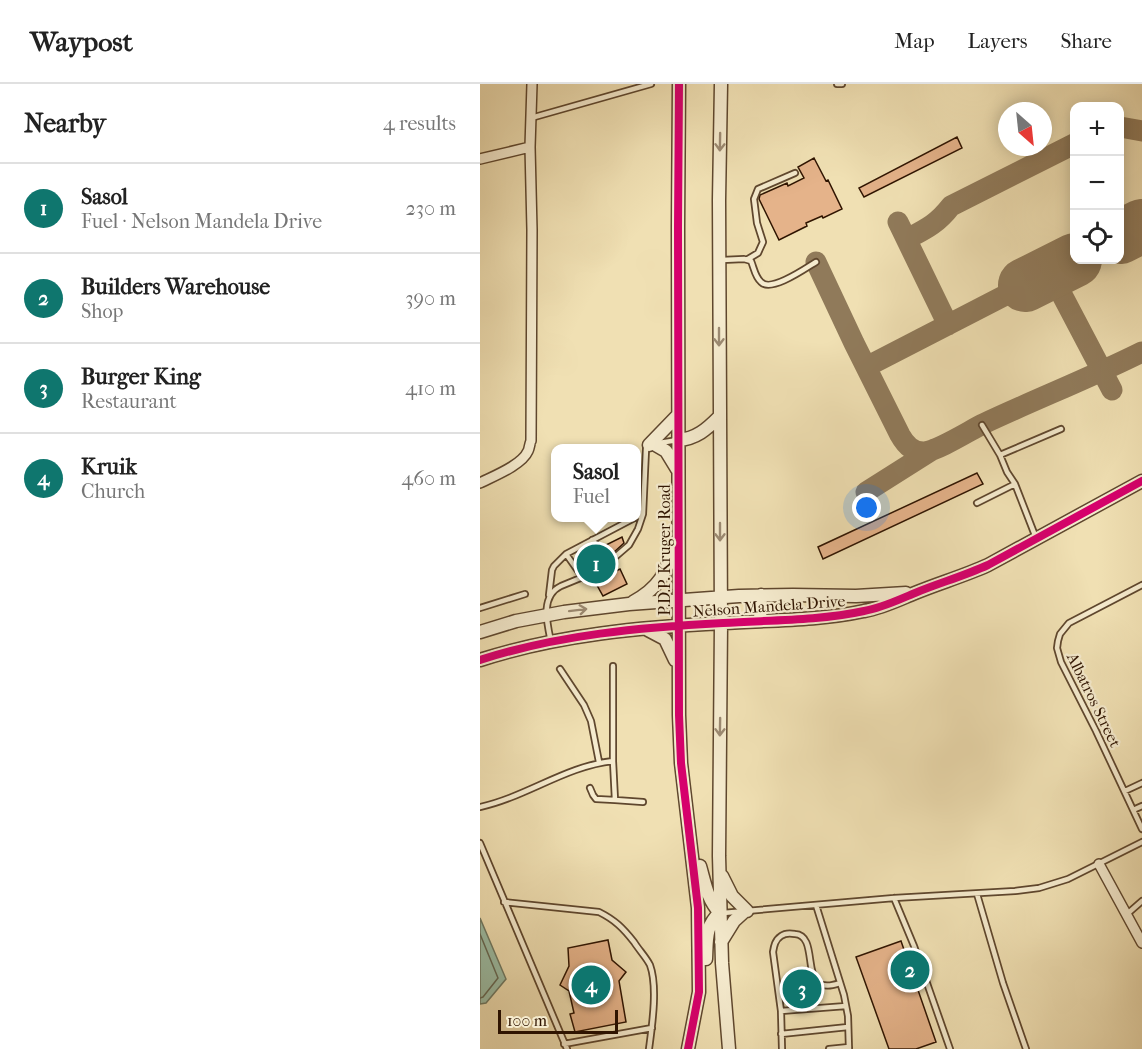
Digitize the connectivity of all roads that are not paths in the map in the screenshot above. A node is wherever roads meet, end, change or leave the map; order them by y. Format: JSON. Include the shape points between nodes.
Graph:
{"nodes":[{"id":1,"x":532,"y":84,"type":"edge"},
{"id":2,"x":651,"y":84,"type":"edge"},
{"id":3,"x":679,"y":84,"type":"edge"},
{"id":4,"x":721,"y":84,"type":"edge"},
{"id":5,"x":837,"y":84,"type":"edge"},
{"id":6,"x":842,"y":84,"type":"edge"},
{"id":7,"x":531,"y":118,"type":"junction"},
{"id":8,"x":530,"y":147,"type":"junction"},
{"id":9,"x":480,"y":159,"type":"edge"},
{"id":10,"x":795,"y":172,"type":"dead end"},
{"id":11,"x":748,"y":259,"type":"junction"},
{"id":12,"x":719,"y":260,"type":"junction"},
{"id":13,"x":816,"y":262,"type":"dead end"},
{"id":14,"x":678,"y":416,"type":"junction"},
{"id":15,"x":719,"y":417,"type":"junction"},
{"id":16,"x":982,"y":425,"type":"dead end"},
{"id":17,"x":1061,"y":429,"type":"dead end"},
{"id":18,"x":678,"y":440,"type":"junction"},
{"id":19,"x":652,"y":444,"type":"junction"},
{"id":20,"x":1000,"y":455,"type":"junction"},
{"id":21,"x":678,"y":470,"type":"junction"},
{"id":22,"x":1142,"y":481,"type":"edge"},
{"id":23,"x":480,"y":483,"type":"edge"},
{"id":24,"x":1015,"y":484,"type":"junction"},
{"id":25,"x":977,"y":503,"type":"dead end"},
{"id":26,"x":643,"y":514,"type":"joint"},
{"id":27,"x":641,"y":520,"type":"edge"},
{"id":28,"x":627,"y":522,"type":"edge"},
{"id":29,"x":640,"y":522,"type":"edge"},
{"id":30,"x":1036,"y":539,"type":"junction"},
{"id":31,"x":592,"y":540,"type":"junction"},
{"id":32,"x":677,"y":540,"type":"junction"},
{"id":33,"x":566,"y":554,"type":"junction"},
{"id":34,"x":612,"y":561,"type":"junction"},
{"id":35,"x":720,"y":567,"type":"junction"},
{"id":36,"x":583,"y":578,"type":"junction"},
{"id":37,"x":1142,"y":585,"type":"edge"},
{"id":38,"x":916,"y":593,"type":"junction"},
{"id":39,"x":525,"y":594,"type":"dead end"},
{"id":40,"x":549,"y":595,"type":"junction"},
{"id":41,"x":761,"y":595,"type":"junction"},
{"id":42,"x":739,"y":596,"type":"junction"},
{"id":43,"x":720,"y":597,"type":"junction"},
{"id":44,"x":679,"y":602,"type":"junction"},
{"id":45,"x":629,"y":604,"type":"junction"},
{"id":46,"x":480,"y":608,"type":"edge"},
{"id":47,"x":546,"y":615,"type":"junction"},
{"id":48,"x":760,"y":621,"type":"junction"},
{"id":49,"x":721,"y":623,"type":"junction"},
{"id":50,"x":678,"y":626,"type":"junction"},
{"id":51,"x":646,"y":629,"type":"junction"},
{"id":52,"x":480,"y":632,"type":"edge"},
{"id":53,"x":550,"y":642,"type":"junction"},
{"id":54,"x":480,"y":660,"type":"edge"},
{"id":55,"x":613,"y":666,"type":"dead end"},
{"id":56,"x":678,"y":666,"type":"junction"},
{"id":57,"x":560,"y":669,"type":"dead end"},
{"id":58,"x":613,"y":761,"type":"junction"},
{"id":59,"x":599,"y":762,"type":"junction"},
{"id":60,"x":1142,"y":783,"type":"edge"},
{"id":61,"x":590,"y":788,"type":"dead end"},
{"id":62,"x":1125,"y":791,"type":"junction"},
{"id":63,"x":615,"y":800,"type":"junction"},
{"id":64,"x":643,"y":802,"type":"dead end"},
{"id":65,"x":1142,"y":806,"type":"edge"},
{"id":66,"x":480,"y":807,"type":"edge"},
{"id":67,"x":1133,"y":810,"type":"junction"},
{"id":68,"x":1142,"y":829,"type":"edge"},
{"id":69,"x":1142,"y":842,"type":"edge"},
{"id":70,"x":480,"y":843,"type":"edge"},
{"id":71,"x":691,"y":846,"type":"junction"},
{"id":72,"x":1098,"y":864,"type":"junction"},
{"id":73,"x":719,"y":870,"type":"junction"},
{"id":74,"x":977,"y":894,"type":"junction"},
{"id":75,"x":894,"y":898,"type":"junction"},
{"id":76,"x":1142,"y":901,"type":"edge"},
{"id":77,"x":504,"y":902,"type":"junction"},
{"id":78,"x":816,"y":905,"type":"junction"},
{"id":79,"x":746,"y":911,"type":"junction"},
{"id":80,"x":720,"y":913,"type":"junction"},
{"id":81,"x":1126,"y":916,"type":"junction"},
{"id":82,"x":721,"y":942,"type":"junction"},
{"id":83,"x":1142,"y":943,"type":"edge"},
{"id":84,"x":818,"y":982,"type":"junction"},
{"id":85,"x":840,"y":983,"type":"junction"},
{"id":86,"x":699,"y":992,"type":"junction"},
{"id":87,"x":846,"y":1006,"type":"junction"},
{"id":88,"x":812,"y":1008,"type":"junction"},
{"id":89,"x":781,"y":1011,"type":"junction"},
{"id":90,"x":848,"y":1026,"type":"junction"},
{"id":91,"x":652,"y":1028,"type":"junction"},
{"id":92,"x":781,"y":1034,"type":"junction"},
{"id":93,"x":566,"y":1047,"type":"edge"},
{"id":94,"x":849,"y":1048,"type":"edge"},
{"id":95,"x":649,"y":1049,"type":"edge"},
{"id":96,"x":688,"y":1049,"type":"edge"},
{"id":97,"x":729,"y":1049,"type":"edge"},
{"id":98,"x":782,"y":1049,"type":"edge"},
{"id":99,"x":829,"y":1049,"type":"edge"},
{"id":100,"x":950,"y":1049,"type":"edge"},
{"id":101,"x":1026,"y":1049,"type":"edge"}],
"edges":[{"from":1,"to":7,"type":"street"},
{"from":2,"to":7,"type":"lane"},
{"from":3,"to":14,"type":"street","name":"P.D.P. Kruger Road"},
{"from":4,"to":12,"type":"street","one_way":true},
{"from":5,"to":6,"type":"lane"},
{"from":7,"to":8,"type":"street"},
{"from":8,"to":9,"type":"street"},
{"from":8,"to":23,"type":"street","via":[[531,441],[524,458]]},
{"from":10,"to":11,"type":"lane","via":[[758,189],[754,199],[763,242],[758,253]]},
{"from":11,"to":12,"type":"lane"},
{"from":11,"to":13,"type":"lane","via":[[760,281],[771,286]]},
{"from":12,"to":15,"type":"street","one_way":true},
{"from":14,"to":18,"type":"street","name":"P.D.P. Kruger Road"},
{"from":14,"to":19,"type":"street"},
{"from":15,"to":18,"type":"street","via":[[696,437]]},
{"from":15,"to":35,"type":"street","one_way":true},
{"from":16,"to":20,"type":"lane"},
{"from":17,"to":20,"type":"lane"},
{"from":18,"to":19,"type":"lane"},
{"from":18,"to":21,"type":"street","name":"P.D.P. Kruger Road"},
{"from":19,"to":21,"type":"street","via":[[666,452]]},
{"from":19,"to":26,"type":"lane","via":[[646,449]]},
{"from":20,"to":24,"type":"lane"},
{"from":21,"to":32,"type":"street","name":"P.D.P. Kruger Road"},
{"from":22,"to":30,"type":"street","name":"Nelson Mandela Drive"},
{"from":24,"to":25,"type":"lane"},
{"from":24,"to":30,"type":"lane"},
{"from":26,"to":27,"type":"lane"},
{"from":28,"to":31,"type":"lane"},
{"from":29,"to":34,"type":"lane","via":[[629,545]]},
{"from":30,"to":38,"type":"street","name":"Nelson Mandela Drive","via":[[971,573]]},
{"from":31,"to":33,"type":"lane"},
{"from":31,"to":34,"type":"lane"},
{"from":32,"to":44,"type":"street","name":"P.D.P. Kruger Road"},
{"from":32,"to":45,"type":"street","via":[[666,570],[654,588]]},
{"from":33,"to":36,"type":"lane"},
{"from":33,"to":40,"type":"lane","via":[[552,570]]},
{"from":34,"to":36,"type":"lane"},
{"from":35,"to":42,"type":"street"},
{"from":35,"to":43,"type":"street"},
{"from":36,"to":40,"type":"lane","via":[[554,589]]},
{"from":37,"to":62,"type":"lane","name":"Albatros Street","via":[[1069,623],[1058,641],[1066,673]]},
{"from":38,"to":41,"type":"street","name":"Nelson Mandela Drive"},
{"from":38,"to":48,"type":"street","name":"Nelson Mandela Drive","via":[[859,612]]},
{"from":39,"to":46,"type":"lane"},
{"from":40,"to":47,"type":"lane"},
{"from":41,"to":42,"type":"street","name":"Nelson Mandela Drive"},
{"from":41,"to":48,"type":"street"},
{"from":42,"to":43,"type":"street","name":"Nelson Mandela Drive"},
{"from":43,"to":44,"type":"street","name":"Nelson Mandela Drive"},
{"from":43,"to":49,"type":"street"},
{"from":44,"to":45,"type":"street","name":"Nelson Mandela Drive"},
{"from":44,"to":50,"type":"street","name":"P.D.P. Kruger Road"},
{"from":47,"to":45,"type":"street","name":"Nelson Mandela Drive","one_way":true},
{"from":47,"to":52,"type":"street","name":"Nelson Mandela Drive"},
{"from":47,"to":53,"type":"lane"},
{"from":48,"to":49,"type":"street","name":"Nelson Mandela Drive"},
{"from":49,"to":50,"type":"street","name":"Nelson Mandela Drive"},
{"from":49,"to":73,"type":"street","one_way":true},
{"from":50,"to":51,"type":"street","name":"Nelson Mandela Drive"},
{"from":50,"to":56,"type":"street","name":"P.D.P. Kruger Road"},
{"from":51,"to":53,"type":"street","name":"Nelson Mandela Drive"},
{"from":51,"to":56,"type":"street","via":[[665,639]]},
{"from":53,"to":54,"type":"street","name":"Nelson Mandela Drive"},
{"from":55,"to":58,"type":"lane"},
{"from":56,"to":71,"type":"street","name":"P.D.P. Kruger Road","via":[[681,763]]},
{"from":57,"to":59,"type":"lane","via":[[584,705]]},
{"from":58,"to":59,"type":"lane"},
{"from":58,"to":63,"type":"lane"},
{"from":59,"to":66,"type":"lane"},
{"from":60,"to":62,"type":"lane"},
{"from":61,"to":63,"type":"lane","via":[[596,799]]},
{"from":62,"to":67,"type":"lane","name":"Albatros Street"},
{"from":63,"to":64,"type":"lane"},
{"from":65,"to":67,"type":"lane"},
{"from":67,"to":68,"type":"lane","name":"Albatros Street"},
{"from":69,"to":72,"type":"lane"},
{"from":70,"to":77,"type":"lane"},
{"from":71,"to":80,"type":"street","via":[[711,903]]},
{"from":71,"to":86,"type":"street","name":"P.D.P. Kruger Road","via":[[698,908]]},
{"from":72,"to":74,"type":"lane","via":[[1054,884]]},
{"from":72,"to":81,"type":"street"},
{"from":73,"to":79,"type":"street","via":[[732,896]]},
{"from":73,"to":80,"type":"street"},
{"from":74,"to":75,"type":"lane"},
{"from":74,"to":101,"type":"lane"},
{"from":75,"to":78,"type":"lane"},
{"from":75,"to":100,"type":"lane"},
{"from":76,"to":81,"type":"lane"},
{"from":77,"to":91,"type":"lane","via":[[599,912],[612,918],[650,965],[654,990]]},
{"from":77,"to":93,"type":"lane"},
{"from":78,"to":79,"type":"lane"},
{"from":78,"to":85,"type":"lane"},
{"from":79,"to":80,"type":"lane"},
{"from":79,"to":82,"type":"street","via":[[734,921]]},
{"from":80,"to":82,"type":"street"},
{"from":80,"to":86,"type":"street","via":[[708,930]]},
{"from":81,"to":83,"type":"street"},
{"from":82,"to":97,"type":"street"},
{"from":84,"to":85,"type":"lane","via":[[828,986]]},
{"from":84,"to":88,"type":"lane"},
{"from":84,"to":89,"type":"lane","via":[[803,936],[780,936],[773,952]]},
{"from":85,"to":87,"type":"lane"},
{"from":86,"to":96,"type":"street","name":"P.D.P. Kruger Road"},
{"from":87,"to":88,"type":"lane"},
{"from":87,"to":90,"type":"lane"},
{"from":88,"to":89,"type":"lane"},
{"from":89,"to":92,"type":"lane"},
{"from":90,"to":92,"type":"lane"},
{"from":90,"to":94,"type":"lane"},
{"from":91,"to":93,"type":"lane"},
{"from":91,"to":95,"type":"lane"},
{"from":92,"to":98,"type":"lane"},
{"from":94,"to":99,"type":"lane"}]}
